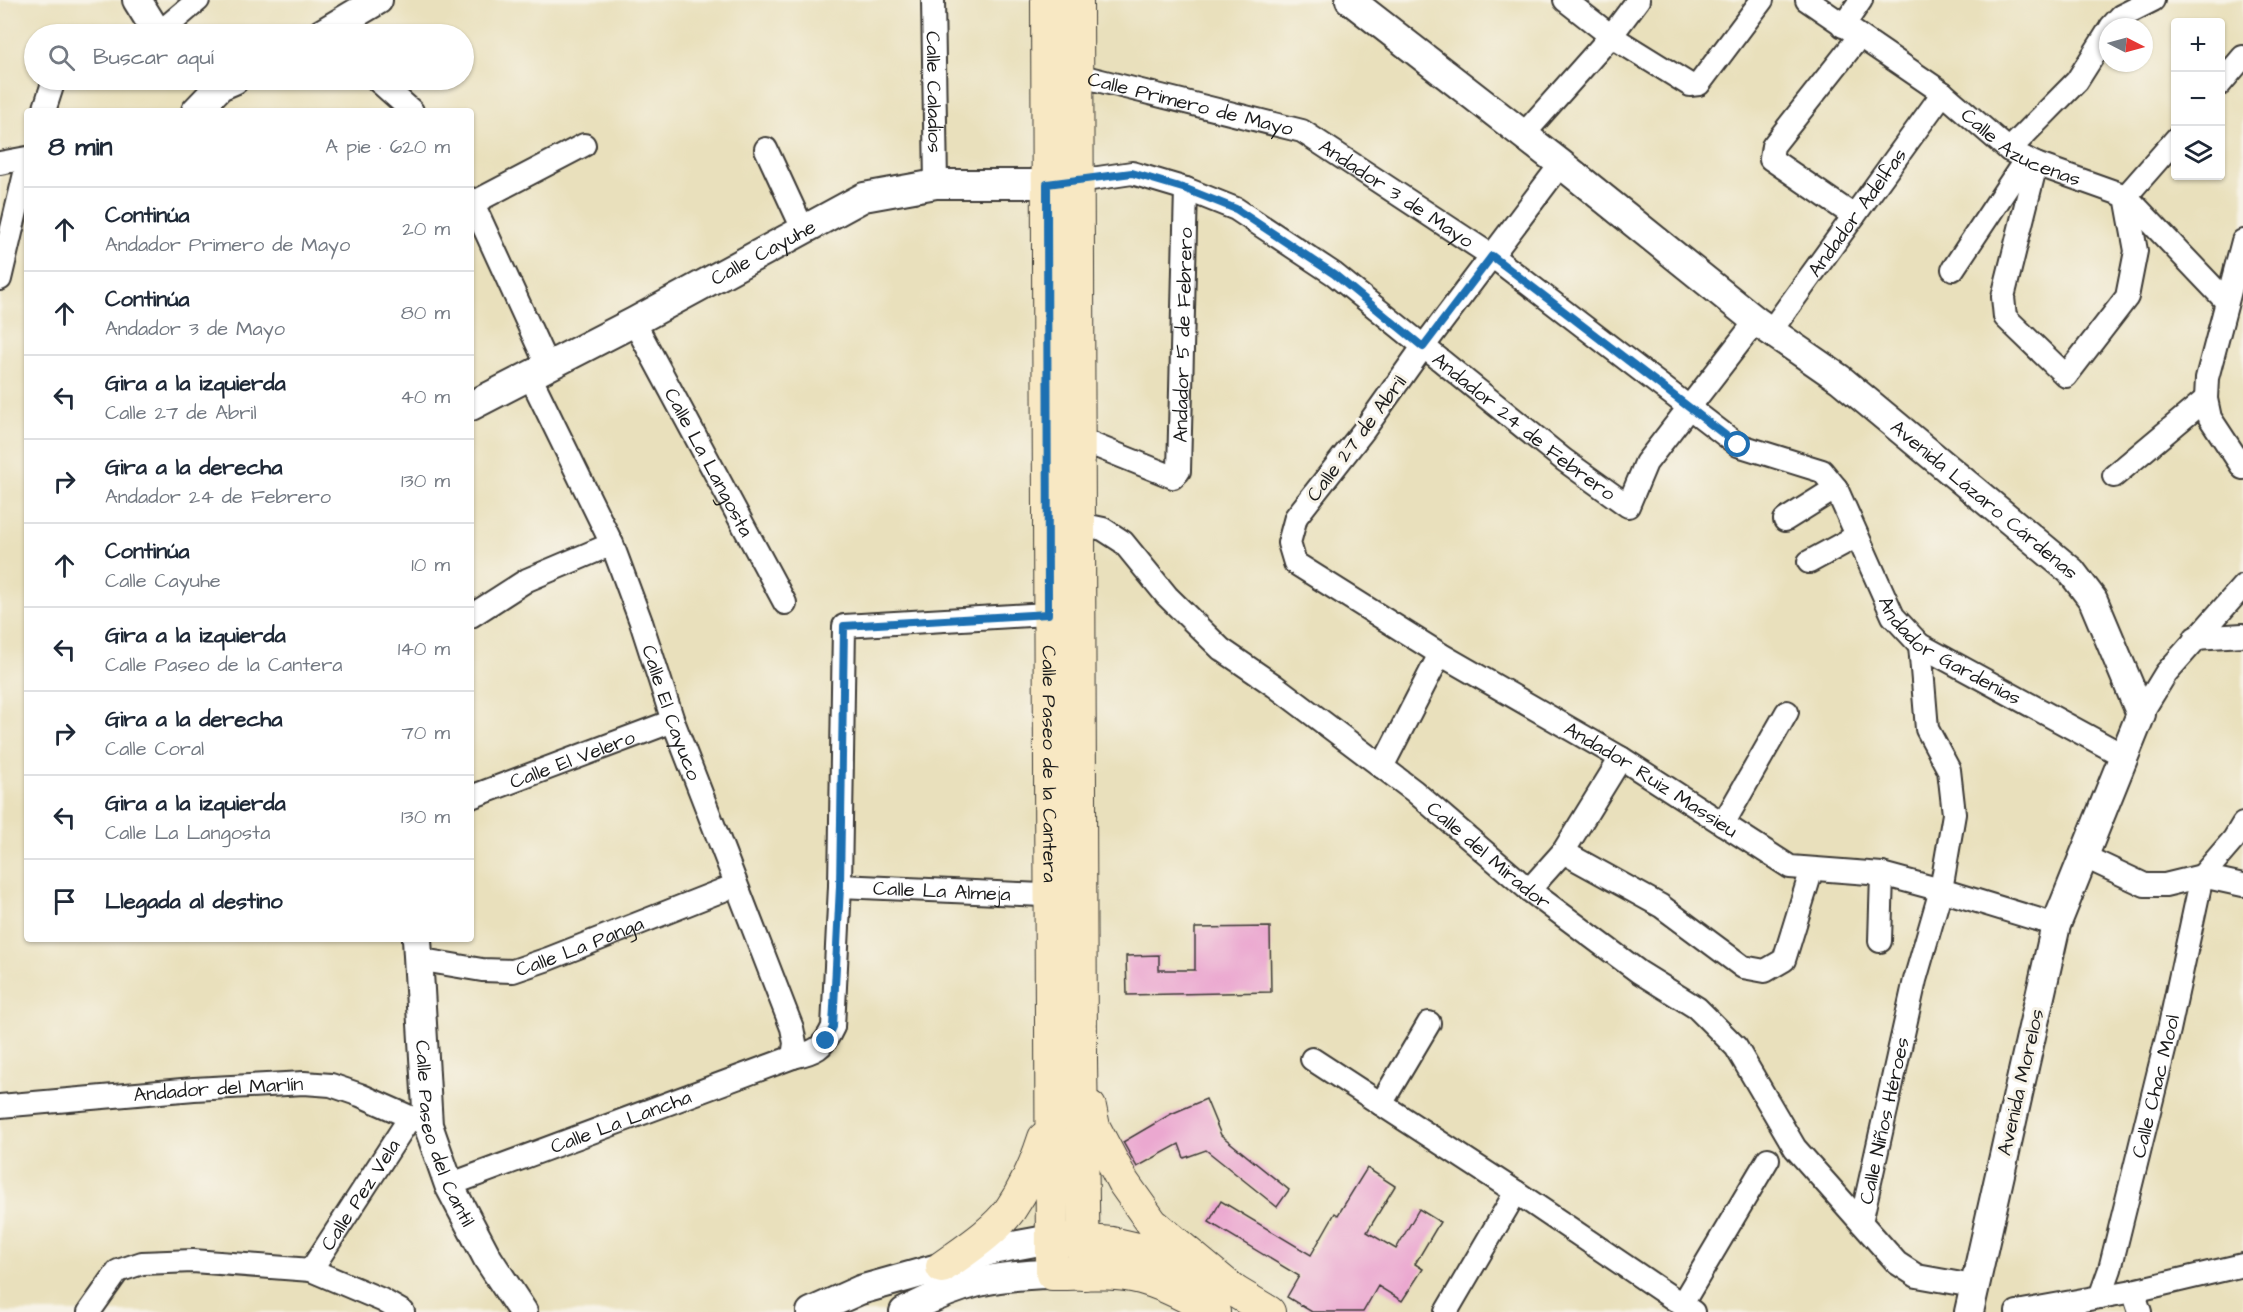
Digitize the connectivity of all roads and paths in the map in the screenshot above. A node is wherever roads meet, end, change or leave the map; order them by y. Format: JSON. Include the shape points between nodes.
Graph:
{"nodes":[{"id":1,"x":137,"y":0,"type":"edge"},
{"id":2,"x":198,"y":0,"type":"edge"},
{"id":3,"x":933,"y":0,"type":"edge"},
{"id":4,"x":1047,"y":0,"type":"edge"},
{"id":5,"x":1077,"y":0,"type":"edge"},
{"id":6,"x":1565,"y":0,"type":"edge"},
{"id":7,"x":1638,"y":0,"type":"edge"},
{"id":8,"x":1762,"y":0,"type":"edge"},
{"id":9,"x":1807,"y":0,"type":"edge"},
{"id":10,"x":1861,"y":0,"type":"edge"},
{"id":11,"x":2153,"y":0,"type":"edge"},
{"id":12,"x":372,"y":1,"type":"edge"},
{"id":13,"x":1365,"y":4,"type":"edge"},
{"id":14,"x":2119,"y":18,"type":"edge"},
{"id":15,"x":152,"y":24,"type":"edge"},
{"id":16,"x":170,"y":24,"type":"edge"},
{"id":17,"x":336,"y":24,"type":"edge"},
{"id":18,"x":1851,"y":31,"type":"junction"},
{"id":19,"x":1611,"y":36,"type":"junction"},
{"id":20,"x":2099,"y":46,"type":"edge"},
{"id":21,"x":2243,"y":57,"type":"edge"},
{"id":22,"x":1077,"y":75,"type":"junction"},
{"id":23,"x":2225,"y":78,"type":"edge"},
{"id":24,"x":51,"y":90,"type":"edge"},
{"id":25,"x":214,"y":90,"type":"edge"},
{"id":26,"x":388,"y":90,"type":"edge"},
{"id":27,"x":1943,"y":93,"type":"junction"},
{"id":28,"x":45,"y":108,"type":"edge"},
{"id":29,"x":199,"y":108,"type":"edge"},
{"id":30,"x":409,"y":108,"type":"edge"},
{"id":31,"x":1302,"y":131,"type":"joint"},
{"id":32,"x":1524,"y":135,"type":"junction"},
{"id":33,"x":2171,"y":144,"type":"edge"},
{"id":34,"x":584,"y":145,"type":"dead end"},
{"id":35,"x":766,"y":149,"type":"dead end"},
{"id":36,"x":2024,"y":158,"type":"junction"},
{"id":37,"x":24,"y":159,"type":"edge"},
{"id":38,"x":0,"y":163,"type":"edge"},
{"id":39,"x":1561,"y":164,"type":"junction"},
{"id":40,"x":24,"y":178,"type":"edge"},
{"id":41,"x":1078,"y":180,"type":"junction"},
{"id":42,"x":936,"y":184,"type":"junction"},
{"id":43,"x":1047,"y":184,"type":"junction"},
{"id":44,"x":1186,"y":189,"type":"junction"},
{"id":45,"x":2126,"y":196,"type":"junction"},
{"id":46,"x":474,"y":200,"type":"edge"},
{"id":47,"x":474,"y":206,"type":"edge"},
{"id":48,"x":1854,"y":216,"type":"junction"},
{"id":49,"x":803,"y":229,"type":"junction"},
{"id":50,"x":2243,"y":241,"type":"edge"},
{"id":51,"x":1492,"y":256,"type":"junction"},
{"id":52,"x":1953,"y":269,"type":"dead end"},
{"id":53,"x":0,"y":279,"type":"edge"},
{"id":54,"x":2226,"y":301,"type":"junction"},
{"id":55,"x":634,"y":322,"type":"junction"},
{"id":56,"x":1763,"y":326,"type":"junction"},
{"id":57,"x":1423,"y":347,"type":"junction"},
{"id":58,"x":538,"y":370,"type":"junction"},
{"id":59,"x":2206,"y":399,"type":"junction"},
{"id":60,"x":474,"y":404,"type":"edge"},
{"id":61,"x":1691,"y":406,"type":"junction"},
{"id":62,"x":1079,"y":439,"type":"junction"},
{"id":63,"x":2243,"y":468,"type":"edge"},
{"id":64,"x":2114,"y":476,"type":"dead end"},
{"id":65,"x":1836,"y":488,"type":"junction"},
{"id":66,"x":1628,"y":506,"type":"joint"},
{"id":67,"x":1785,"y":520,"type":"dead end"},
{"id":68,"x":1080,"y":524,"type":"junction"},
{"id":69,"x":1857,"y":536,"type":"junction"},
{"id":70,"x":1289,"y":543,"type":"joint"},
{"id":71,"x":612,"y":544,"type":"junction"},
{"id":72,"x":1809,"y":562,"type":"dead end"},
{"id":73,"x":2241,"y":585,"type":"edge"},
{"id":74,"x":785,"y":603,"type":"dead end"},
{"id":75,"x":1080,"y":613,"type":"junction"},
{"id":76,"x":474,"y":614,"type":"edge"},
{"id":77,"x":1048,"y":614,"type":"junction"},
{"id":78,"x":2243,"y":635,"type":"edge"},
{"id":79,"x":2195,"y":638,"type":"junction"},
{"id":80,"x":1920,"y":645,"type":"junction"},
{"id":81,"x":1440,"y":654,"type":"junction"},
{"id":82,"x":1787,"y":712,"type":"dead end"},
{"id":83,"x":2141,"y":714,"type":"junction"},
{"id":84,"x":673,"y":721,"type":"junction"},
{"id":85,"x":2124,"y":756,"type":"junction"},
{"id":86,"x":1621,"y":758,"type":"junction"},
{"id":87,"x":1382,"y":767,"type":"junction"},
{"id":88,"x":474,"y":796,"type":"edge"},
{"id":89,"x":1723,"y":824,"type":"junction"},
{"id":90,"x":2243,"y":824,"type":"edge"},
{"id":91,"x":1563,"y":852,"type":"junction"},
{"id":92,"x":2083,"y":856,"type":"junction"},
{"id":93,"x":1812,"y":869,"type":"junction"},
{"id":94,"x":1882,"y":874,"type":"junction"},
{"id":95,"x":2202,"y":876,"type":"junction"},
{"id":96,"x":736,"y":885,"type":"junction"},
{"id":97,"x":2243,"y":885,"type":"edge"},
{"id":98,"x":840,"y":886,"type":"junction"},
{"id":99,"x":1529,"y":890,"type":"junction"},
{"id":100,"x":1941,"y":890,"type":"junction"},
{"id":101,"x":1065,"y":896,"type":"junction"},
{"id":102,"x":2056,"y":925,"type":"junction"},
{"id":103,"x":1880,"y":941,"type":"dead end"},
{"id":104,"x":417,"y":949,"type":"edge"},
{"id":105,"x":1429,"y":1023,"type":"dead end"},
{"id":106,"x":793,"y":1057,"type":"junction"},
{"id":107,"x":1312,"y":1059,"type":"dead end"},
{"id":108,"x":1081,"y":1060,"type":"junction"},
{"id":109,"x":1381,"y":1104,"type":"junction"},
{"id":110,"x":0,"y":1106,"type":"edge"},
{"id":111,"x":1050,"y":1120,"type":"junction"},
{"id":112,"x":418,"y":1122,"type":"junction"},
{"id":113,"x":1768,"y":1159,"type":"dead end"},
{"id":114,"x":449,"y":1185,"type":"junction"},
{"id":115,"x":1516,"y":1192,"type":"junction"},
{"id":116,"x":1861,"y":1222,"type":"junction"},
{"id":117,"x":1051,"y":1239,"type":"junction"},
{"id":118,"x":1084,"y":1239,"type":"junction"},
{"id":119,"x":2243,"y":1263,"type":"edge"},
{"id":120,"x":942,"y":1267,"type":"junction"},
{"id":121,"x":310,"y":1270,"type":"junction"},
{"id":122,"x":1052,"y":1274,"type":"junction"},
{"id":123,"x":1084,"y":1274,"type":"junction"},
{"id":124,"x":2100,"y":1297,"type":"junction"},
{"id":125,"x":1971,"y":1299,"type":"edge"},
{"id":126,"x":1224,"y":1301,"type":"edge"},
{"id":127,"x":2136,"y":1301,"type":"edge"},
{"id":128,"x":1688,"y":1308,"type":"edge"},
{"id":129,"x":2050,"y":1309,"type":"edge"},
{"id":130,"x":89,"y":1312,"type":"edge"},
{"id":131,"x":403,"y":1312,"type":"edge"},
{"id":132,"x":523,"y":1312,"type":"edge"},
{"id":133,"x":811,"y":1312,"type":"edge"},
{"id":134,"x":904,"y":1312,"type":"edge"},
{"id":135,"x":1269,"y":1312,"type":"edge"},
{"id":136,"x":1446,"y":1312,"type":"edge"},
{"id":137,"x":2017,"y":1312,"type":"edge"}],
"edges":[{"from":1,"to":15,"type":"street"},
{"from":2,"to":16,"type":"street"},
{"from":3,"to":42,"type":"street","name":"Calle Caladios"},
{"from":4,"to":43,"type":"main road","name":"Calle Paseo de la Cantera"},
{"from":5,"to":22,"type":"main road","name":"Calle Paseo de la Cantera"},
{"from":6,"to":19,"type":"street"},
{"from":7,"to":19,"type":"street"},
{"from":8,"to":19,"type":"street","via":[[1699,84],[1690,85]]},
{"from":9,"to":18,"type":"street","name":"Calle Azucenas"},
{"from":10,"to":18,"type":"street"},
{"from":11,"to":14,"type":"street"},
{"from":12,"to":17,"type":"street"},
{"from":13,"to":32,"type":"street","name":"Avenida Lázaro Cárdenas"},
{"from":18,"to":27,"type":"street","name":"Calle Azucenas"},
{"from":18,"to":48,"type":"street","via":[[1773,146],[1771,159]]},
{"from":19,"to":32,"type":"street"},
{"from":20,"to":36,"type":"street"},
{"from":21,"to":23,"type":"street"},
{"from":22,"to":31,"type":"street","name":"Calle Primero de Mayo"},
{"from":22,"to":41,"type":"main road","name":"Calle Paseo de la Cantera"},
{"from":24,"to":28,"type":"street"},
{"from":25,"to":29,"type":"street"},
{"from":26,"to":30,"type":"street"},
{"from":27,"to":36,"type":"street","name":"Calle Azucenas"},
{"from":27,"to":48,"type":"street","name":"Andador Adelfas"},
{"from":31,"to":51,"type":"street","name":"Andador 3 de Mayo"},
{"from":32,"to":39,"type":"street","name":"Avenida Lázaro Cárdenas"},
{"from":33,"to":45,"type":"street"},
{"from":34,"to":46,"type":"street"},
{"from":35,"to":49,"type":"street"},
{"from":36,"to":45,"type":"street","name":"Calle Azucenas"},
{"from":36,"to":45,"type":"street","via":[[2003,297],[2004,317],[2066,376],[2127,297],[2136,251]]},
{"from":36,"to":52,"type":"street"},
{"from":37,"to":38,"type":"street"},
{"from":39,"to":51,"type":"street","name":"Calle 27 de Abril"},
{"from":39,"to":56,"type":"street","name":"Avenida Lázaro Cárdenas"},
{"from":40,"to":53,"type":"street"},
{"from":41,"to":43,"type":"street","name":"Calle Cayuhe"},
{"from":41,"to":44,"type":"street","name":"Andador 24 de Febrero","via":[[1132,173]]},
{"from":41,"to":62,"type":"main road","name":"Calle Paseo de la Cantera"},
{"from":42,"to":43,"type":"street","name":"Calle Cayuhe"},
{"from":42,"to":49,"type":"street","name":"Calle Cayuhe","via":[[864,197]]},
{"from":43,"to":77,"type":"main road","name":"Calle Paseo de la Cantera"},
{"from":44,"to":57,"type":"street","name":"Andador 24 de Febrero","via":[[1236,209],[1324,268]]},
{"from":44,"to":62,"type":"street","name":"Andador 5 de Febrero","via":[[1179,471],[1173,477]]},
{"from":45,"to":54,"type":"street","name":"Calle Azucenas"},
{"from":47,"to":58,"type":"street","name":"Calle El Cayuco"},
{"from":48,"to":56,"type":"street","name":"Andador Adelfas"},
{"from":49,"to":55,"type":"street","name":"Calle Cayuhe"},
{"from":50,"to":54,"type":"street"},
{"from":51,"to":57,"type":"street","name":"Calle 27 de Abril"},
{"from":51,"to":61,"type":"street","name":"Andador 3 de Mayo"},
{"from":54,"to":59,"type":"street","via":[[2207,378]]},
{"from":55,"to":58,"type":"street","name":"Calle Cayuhe"},
{"from":55,"to":74,"type":"street","name":"Calle La Langosta"},
{"from":56,"to":61,"type":"street","name":"Andador Adelfas"},
{"from":56,"to":83,"type":"street","name":"Avenida Lázaro Cárdenas","via":[[1840,379],[2071,571],[2093,600]]},
{"from":57,"to":66,"type":"street","name":"Andador 24 de Febrero"},
{"from":57,"to":70,"type":"street","name":"Calle 27 de Abril","via":[[1296,517]]},
{"from":58,"to":60,"type":"street","name":"Calle Cayuhe"},
{"from":58,"to":71,"type":"street","name":"Calle El Cayuco"},
{"from":59,"to":63,"type":"street","via":[[2211,418]]},
{"from":59,"to":64,"type":"street"},
{"from":61,"to":65,"type":"street","name":"Andador 3 de Mayo","via":[[1738,445],[1822,471]]},
{"from":61,"to":66,"type":"street","name":"Andador Adelfas","via":[[1646,463]]},
{"from":62,"to":68,"type":"main road","name":"Calle Paseo de la Cantera"},
{"from":65,"to":67,"type":"street"},
{"from":65,"to":69,"type":"street","name":"Andador Gardenias"},
{"from":68,"to":75,"type":"main road","name":"Calle Paseo de la Cantera"},
{"from":68,"to":87,"type":"street","name":"Calle del Mirador","via":[[1103,530],[1123,542],[1167,596],[1221,649]]},
{"from":69,"to":72,"type":"street"},
{"from":69,"to":80,"type":"street","name":"Andador Gardenias","via":[[1893,616]]},
{"from":70,"to":81,"type":"street","name":"Andador Ruiz Massieu","via":[[1295,563]]},
{"from":71,"to":76,"type":"street","via":[[527,580]]},
{"from":71,"to":84,"type":"street","name":"Calle El Cayuco"},
{"from":73,"to":79,"type":"street"},
{"from":75,"to":77,"type":"street"},
{"from":75,"to":101,"type":"main road","name":"Calle Paseo de la Cantera"},
{"from":77,"to":98,"type":"street","via":[[844,626]]},
{"from":77,"to":101,"type":"main road","name":"Calle Paseo de la Cantera"},
{"from":78,"to":79,"type":"street"},
{"from":79,"to":83,"type":"street","via":[[2166,673]]},
{"from":80,"to":85,"type":"street","name":"Andador Gardenias"},
{"from":80,"to":100,"type":"street","name":"Calle Niños Héroes","via":[[1927,729],[1948,770],[1954,814]]},
{"from":81,"to":86,"type":"street","name":"Andador Ruiz Massieu"},
{"from":81,"to":87,"type":"street"},
{"from":82,"to":89,"type":"street"},
{"from":83,"to":85,"type":"street","name":"Avenida Morelos"},
{"from":84,"to":88,"type":"street","name":"Calle El Velero"},
{"from":84,"to":96,"type":"street","name":"Calle El Cayuco"},
{"from":85,"to":92,"type":"street","name":"Avenida Morelos"},
{"from":86,"to":89,"type":"street","name":"Andador Ruiz Massieu"},
{"from":86,"to":91,"type":"street"},
{"from":87,"to":99,"type":"street","name":"Calle del Mirador"},
{"from":89,"to":93,"type":"street","name":"Andador Ruiz Massieu","via":[[1790,867]]},
{"from":90,"to":95,"type":"street"},
{"from":91,"to":93,"type":"street","via":[[1661,906],[1743,967],[1765,970],[1784,960]]},
{"from":91,"to":99,"type":"street"},
{"from":92,"to":95,"type":"street","via":[[2145,885],[2165,885]]},
{"from":92,"to":102,"type":"street","name":"Avenida Morelos"},
{"from":93,"to":94,"type":"street","name":"Andador Ruiz Massieu"},
{"from":94,"to":100,"type":"street","name":"Andador Ruiz Massieu"},
{"from":94,"to":103,"type":"street"},
{"from":95,"to":97,"type":"street"},
{"from":95,"to":124,"type":"street","name":"Calle Chac Mool","via":[[2169,1030]]},
{"from":96,"to":104,"type":"street","name":"Calle La Panga","via":[[513,970],[482,970]]},
{"from":96,"to":106,"type":"street","name":"Calle El Cayuco","via":[[792,1028]]},
{"from":98,"to":101,"type":"street","name":"Calle La Almeja"},
{"from":98,"to":106,"type":"street","via":[[833,1027],[814,1052]]},
{"from":99,"to":116,"type":"street","name":"Calle del Mirador","via":[[1639,972],[1696,1008],[1736,1047],[1796,1148]]},
{"from":100,"to":102,"type":"street","name":"Andador Ruiz Massieu"},
{"from":100,"to":116,"type":"street","name":"Calle Niños Héroes","via":[[1915,980]]},
{"from":101,"to":108,"type":"main road","name":"Calle Paseo de la Cantera"},
{"from":101,"to":111,"type":"main road","name":"Calle Paseo de la Cantera"},
{"from":102,"to":125,"type":"street","name":"Avenida Morelos"},
{"from":104,"to":112,"type":"street","name":"Calle Paseo del Cantil"},
{"from":105,"to":109,"type":"street"},
{"from":106,"to":114,"type":"street","name":"Calle La Lancha"},
{"from":107,"to":109,"type":"street"},
{"from":108,"to":118,"type":"main road","name":"Calle Paseo de la Cantera"},
{"from":108,"to":126,"type":"main road","via":[[1094,1127],[1123,1182],[1152,1223]]},
{"from":109,"to":115,"type":"street"},
{"from":110,"to":112,"type":"street","name":"Andador del Marlín","via":[[304,1083],[331,1085]]},
{"from":111,"to":117,"type":"main road","name":"Calle Paseo de la Cantera"},
{"from":111,"to":120,"type":"main road","via":[[1035,1166],[1009,1211]]},
{"from":112,"to":114,"type":"street","name":"Calle Paseo del Cantil"},
{"from":112,"to":121,"type":"street","name":"Calle Pez Vela"},
{"from":113,"to":128,"type":"street"},
{"from":114,"to":132,"type":"street","name":"Calle Paseo del Cantil","via":[[488,1259]]},
{"from":115,"to":128,"type":"street"},
{"from":115,"to":136,"type":"street"},
{"from":116,"to":125,"type":"street","name":"Calle Niños Héroes","via":[[1897,1263]]},
{"from":117,"to":118,"type":"main road"},
{"from":117,"to":120,"type":"street","via":[[992,1250]]},
{"from":117,"to":122,"type":"main road","name":"Calle Paseo de la Cantera"},
{"from":118,"to":123,"type":"main road","name":"Calle Paseo de la Cantera"},
{"from":118,"to":126,"type":"main road","via":[[1147,1251]]},
{"from":119,"to":127,"type":"street"},
{"from":120,"to":133,"type":"street","via":[[860,1290]]},
{"from":121,"to":130,"type":"street","via":[[193,1261],[142,1263],[118,1271]]},
{"from":121,"to":131,"type":"street"},
{"from":122,"to":123,"type":"main road"},
{"from":122,"to":134,"type":"street","via":[[974,1282]]},
{"from":123,"to":126,"type":"main road","via":[[1140,1278]]},
{"from":124,"to":127,"type":"street"},
{"from":124,"to":129,"type":"street"},
{"from":126,"to":135,"type":"main road"},
{"from":129,"to":137,"type":"street"}]}
